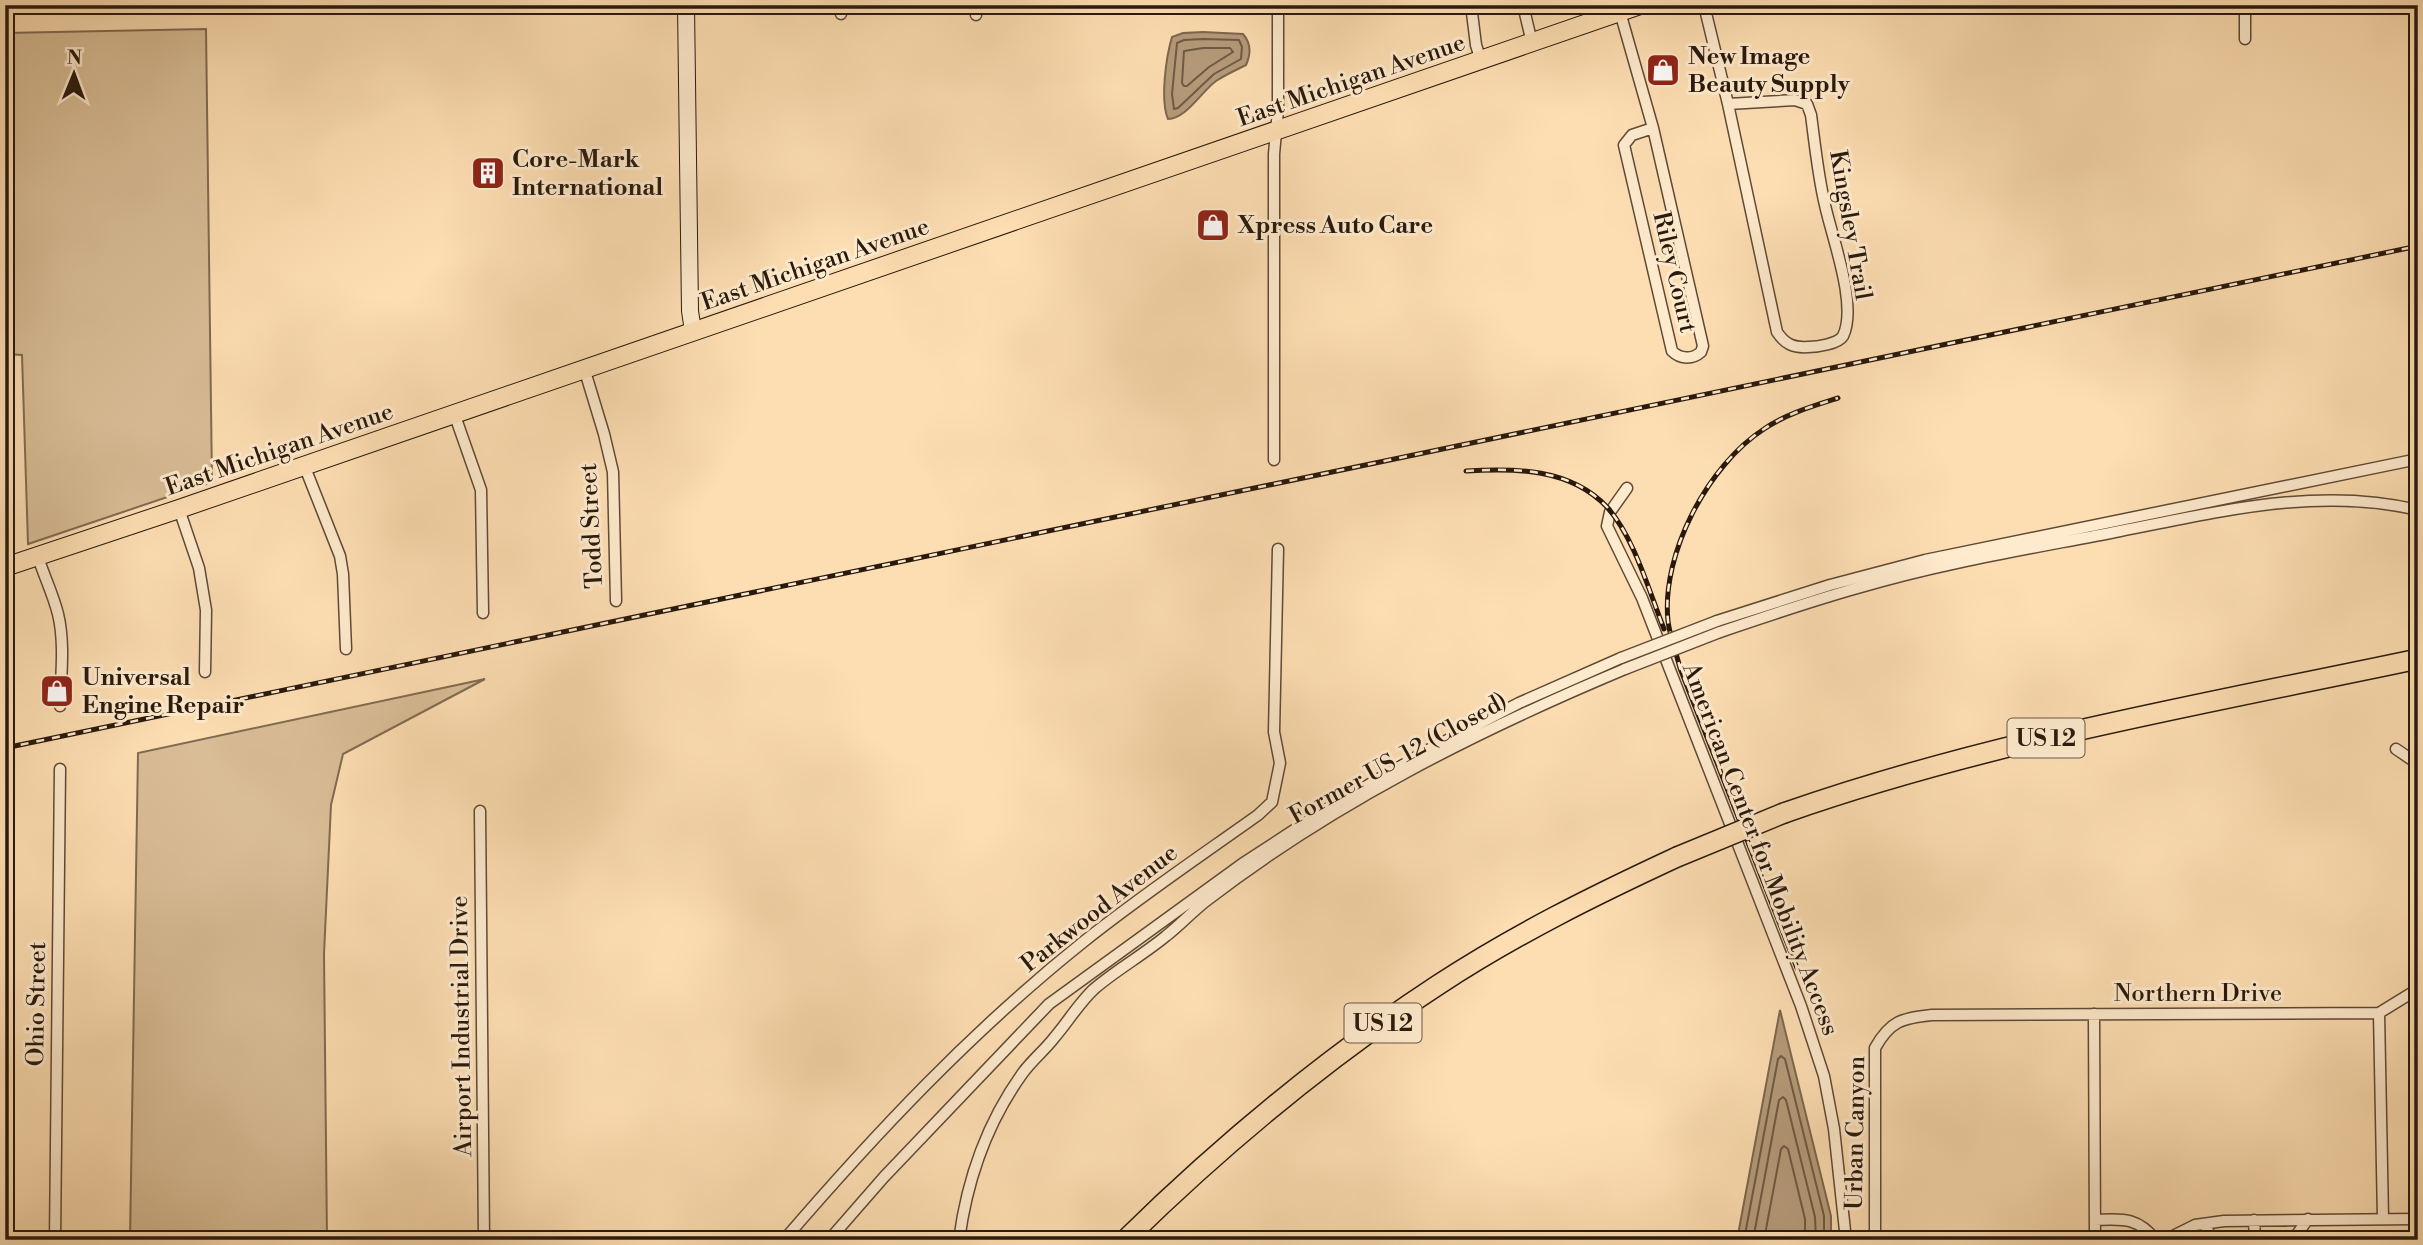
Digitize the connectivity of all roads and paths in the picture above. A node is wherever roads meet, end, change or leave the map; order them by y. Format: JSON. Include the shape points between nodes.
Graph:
{"nodes":[{"id":1,"x":686,"y":5,"type":"edge"},
{"id":2,"x":1278,"y":5,"type":"edge"},
{"id":3,"x":1471,"y":5,"type":"edge"},
{"id":4,"x":1523,"y":5,"type":"edge"},
{"id":5,"x":1640,"y":5,"type":"edge"},
{"id":6,"x":1704,"y":5,"type":"edge"},
{"id":7,"x":2245,"y":5,"type":"edge"},
{"id":8,"x":1620,"y":12,"type":"junction"},
{"id":9,"x":2245,"y":39,"type":"dead end"},
{"id":10,"x":1532,"y":43,"type":"junction"},
{"id":11,"x":1481,"y":61,"type":"junction"},
{"id":12,"x":1728,"y":104,"type":"junction"},
{"id":13,"x":1653,"y":128,"type":"junction"},
{"id":14,"x":1278,"y":131,"type":"junction"},
{"id":15,"x":693,"y":331,"type":"junction"},
{"id":16,"x":584,"y":368,"type":"junction"},
{"id":17,"x":454,"y":413,"type":"junction"},
{"id":18,"x":2418,"y":459,"type":"edge"},
{"id":19,"x":1274,"y":460,"type":"dead end"},
{"id":20,"x":304,"y":466,"type":"junction"},
{"id":21,"x":1627,"y":488,"type":"dead end"},
{"id":22,"x":179,"y":509,"type":"junction"},
{"id":23,"x":2418,"y":510,"type":"edge"},
{"id":24,"x":1278,"y":549,"type":"dead end"},
{"id":25,"x":38,"y":557,"type":"junction"},
{"id":26,"x":5,"y":567,"type":"edge"},
{"id":27,"x":616,"y":601,"type":"dead end"},
{"id":28,"x":483,"y":613,"type":"dead end"},
{"id":29,"x":1719,"y":626,"type":"junction"},
{"id":30,"x":345,"y":649,"type":"dead end"},
{"id":31,"x":2418,"y":659,"type":"edge"},
{"id":32,"x":205,"y":672,"type":"dead end"},
{"id":33,"x":60,"y":706,"type":"dead end"},
{"id":34,"x":2396,"y":749,"type":"dead end"},
{"id":35,"x":2418,"y":764,"type":"edge"},
{"id":36,"x":60,"y":769,"type":"dead end"},
{"id":37,"x":480,"y":811,"type":"dead end"},
{"id":38,"x":2418,"y":989,"type":"edge"},
{"id":39,"x":2379,"y":1013,"type":"junction"},
{"id":40,"x":2094,"y":1014,"type":"junction"},
{"id":41,"x":2308,"y":1219,"type":"junction"},
{"id":42,"x":2383,"y":1219,"type":"junction"},
{"id":43,"x":2418,"y":1219,"type":"edge"},
{"id":44,"x":2096,"y":1220,"type":"junction"},
{"id":45,"x":2254,"y":1220,"type":"junction"},
{"id":46,"x":2205,"y":1224,"type":"junction"},
{"id":47,"x":55,"y":1240,"type":"edge"},
{"id":48,"x":484,"y":1240,"type":"edge"},
{"id":49,"x":784,"y":1240,"type":"edge"},
{"id":50,"x":829,"y":1240,"type":"edge"},
{"id":51,"x":959,"y":1240,"type":"edge"},
{"id":52,"x":1125,"y":1240,"type":"edge"},
{"id":53,"x":1846,"y":1240,"type":"edge"},
{"id":54,"x":1875,"y":1240,"type":"edge"},
{"id":55,"x":2095,"y":1240,"type":"edge"},
{"id":56,"x":2156,"y":1240,"type":"edge"},
{"id":57,"x":2165,"y":1240,"type":"edge"},
{"id":58,"x":2213,"y":1240,"type":"edge"},
{"id":59,"x":2255,"y":1240,"type":"edge"},
{"id":60,"x":2293,"y":1240,"type":"edge"}],
"edges":[{"from":1,"to":15,"type":"street"},
{"from":2,"to":14,"type":"street"},
{"from":3,"to":11,"type":"street"},
{"from":4,"to":10,"type":"street"},
{"from":5,"to":8,"type":"main road","name":"East Michigan Avenue"},
{"from":6,"to":12,"type":"street","name":"Kingsley Trail"},
{"from":7,"to":9,"type":"street"},
{"from":8,"to":10,"type":"main road","name":"East Michigan Avenue"},
{"from":8,"to":13,"type":"street","name":"Riley Court"},
{"from":10,"to":11,"type":"main road","name":"East Michigan Avenue"},
{"from":11,"to":14,"type":"main road","name":"East Michigan Avenue"},
{"from":12,"to":12,"type":"street","name":"Kingsley Trail","via":[[1777,332],[1791,346],[1838,341],[1847,306],[1844,278],[1824,203],[1807,104],[1795,100]]},
{"from":13,"to":13,"type":"street","name":"Riley Court","via":[[1703,346],[1691,357],[1672,351],[1624,145],[1632,135]]},
{"from":14,"to":15,"type":"main road","name":"East Michigan Avenue"},
{"from":14,"to":19,"type":"street","via":[[1274,167]]},
{"from":15,"to":16,"type":"main road","name":"East Michigan Avenue"},
{"from":16,"to":17,"type":"main road","name":"East Michigan Avenue"},
{"from":16,"to":27,"type":"street","name":"Todd Street","via":[[613,472]]},
{"from":17,"to":20,"type":"main road","name":"East Michigan Avenue"},
{"from":17,"to":28,"type":"street","via":[[481,490]]},
{"from":18,"to":29,"type":"street","via":[[1925,560],[1830,585]]},
{"from":20,"to":22,"type":"main road","name":"East Michigan Avenue"},
{"from":20,"to":30,"type":"street","via":[[340,556]]},
{"from":21,"to":53,"type":"street","name":"American Center for Mobility Access","via":[[1610,512],[1607,526],[1642,598],[1801,1006],[1824,1076]]},
{"from":22,"to":25,"type":"main road","name":"East Michigan Avenue"},
{"from":22,"to":32,"type":"street","via":[[203,591]]},
{"from":23,"to":29,"type":"street","via":[[2336,500],[2252,506],[1920,572]]},
{"from":24,"to":49,"type":"street","name":"Parkwood Avenue","via":[[1274,732],[1280,763],[1272,802],[1082,943],[1006,1009],[853,1159]]},
{"from":25,"to":26,"type":"main road","name":"East Michigan Avenue"},
{"from":25,"to":33,"type":"street","via":[[58,614]]},
{"from":29,"to":50,"type":"street","bridge":true,"via":[[1620,658],[1519,703],[1428,750],[1242,864],[1049,1004]]},
{"from":29,"to":51,"type":"street","name":"Former US-12 (Closed)","bridge":true,"via":[[1526,711],[1367,794],[1202,904],[1093,990],[1023,1072],[1000,1108],[976,1162]]},
{"from":31,"to":52,"type":"highway","name":"US 12","number":"US 12","bridge":true,"via":[[1985,751],[1784,813],[1677,857],[1517,937],[1367,1034],[1237,1135]]},
{"from":34,"to":35,"type":"street"},
{"from":36,"to":47,"type":"street","name":"Ohio Street"},
{"from":37,"to":48,"type":"street","name":"Airport Industrial Drive"},
{"from":38,"to":39,"type":"street"},
{"from":39,"to":40,"type":"street","name":"Northern Drive"},
{"from":39,"to":42,"type":"street"},
{"from":40,"to":44,"type":"street","name":"Northern Drive"},
{"from":40,"to":54,"type":"street","name":"Urban Canyon","via":[[1931,1015],[1906,1018],[1882,1035],[1875,1048]]},
{"from":41,"to":42,"type":"street"},
{"from":41,"to":45,"type":"street"},
{"from":41,"to":60,"type":"street"},
{"from":42,"to":43,"type":"street"},
{"from":44,"to":55,"type":"street","name":"Northern Drive"},
{"from":44,"to":56,"type":"street","via":[[2133,1220]]},
{"from":45,"to":46,"type":"street"},
{"from":45,"to":59,"type":"street"},
{"from":46,"to":57,"type":"street"},
{"from":46,"to":58,"type":"street"}]}
